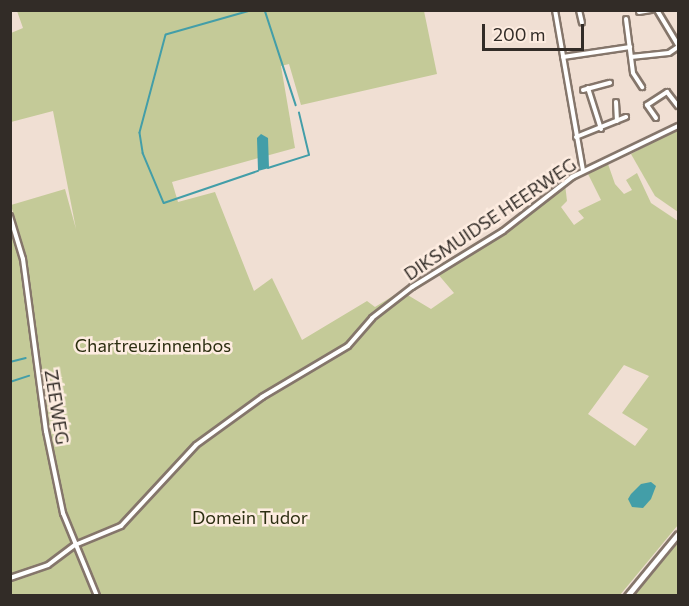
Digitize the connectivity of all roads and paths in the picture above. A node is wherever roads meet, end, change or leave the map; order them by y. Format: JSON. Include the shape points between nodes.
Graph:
{"nodes":[{"id":1,"x":555,"y":10,"type":"edge"},
{"id":2,"x":579,"y":10,"type":"edge"},
{"id":3,"x":651,"y":10,"type":"edge"},
{"id":4,"x":657,"y":10,"type":"edge"},
{"id":5,"x":639,"y":12,"type":"dead end"},
{"id":6,"x":626,"y":19,"type":"dead end"},
{"id":7,"x":582,"y":23,"type":"dead end"},
{"id":8,"x":678,"y":46,"type":"edge"},
{"id":9,"x":630,"y":47,"type":"junction"},
{"id":10,"x":664,"y":53,"type":"junction"},
{"id":11,"x":562,"y":57,"type":"junction"},
{"id":12,"x":631,"y":57,"type":"junction"},
{"id":13,"x":667,"y":60,"type":"dead end"},
{"id":14,"x":610,"y":83,"type":"dead end"},
{"id":15,"x":642,"y":87,"type":"dead end"},
{"id":16,"x":616,"y":102,"type":"dead end"},
{"id":17,"x":678,"y":106,"type":"edge"},
{"id":18,"x":626,"y":117,"type":"dead end"},
{"id":19,"x":656,"y":118,"type":"dead end"},
{"id":20,"x":617,"y":121,"type":"junction"},
{"id":21,"x":678,"y":126,"type":"edge"},
{"id":22,"x":601,"y":129,"type":"junction"},
{"id":23,"x":576,"y":137,"type":"junction"},
{"id":24,"x":583,"y":171,"type":"junction"},
{"id":25,"x":10,"y":216,"type":"edge"},
{"id":26,"x":678,"y":537,"type":"edge"},
{"id":27,"x":75,"y":545,"type":"junction"},
{"id":28,"x":10,"y":578,"type":"edge"},
{"id":29,"x":97,"y":596,"type":"edge"},
{"id":30,"x":627,"y":596,"type":"edge"}],
"edges":[{"from":1,"to":11,"type":"street"},
{"from":2,"to":7,"type":"street"},
{"from":3,"to":5,"type":"street"},
{"from":4,"to":8,"type":"street"},
{"from":6,"to":9,"type":"street"},
{"from":8,"to":10,"type":"street"},
{"from":9,"to":11,"type":"street"},
{"from":9,"to":12,"type":"street"},
{"from":10,"to":12,"type":"street"},
{"from":10,"to":13,"type":"street"},
{"from":11,"to":23,"type":"street"},
{"from":12,"to":15,"type":"street","via":[[634,75]]},
{"from":14,"to":22,"type":"street","via":[[586,89]]},
{"from":16,"to":20,"type":"street"},
{"from":17,"to":19,"type":"street","via":[[667,92],[647,105]]},
{"from":18,"to":20,"type":"street"},
{"from":20,"to":22,"type":"street"},
{"from":21,"to":24,"type":"street","name":"DIKSMUIDSE HEERWEG"},
{"from":22,"to":23,"type":"street"},
{"from":23,"to":24,"type":"street"},
{"from":24,"to":27,"type":"street","name":"DIKSMUIDSE HEERWEG","via":[[503,231],[411,287],[372,318],[348,345],[262,397],[196,446],[121,526]]},
{"from":25,"to":27,"type":"street","name":"ZEEWEG","via":[[22,259],[46,431],[63,513]]},
{"from":26,"to":30,"type":"main road"},
{"from":27,"to":28,"type":"street","name":"DIKSMUIDSE HEERWEG","via":[[48,565]]},
{"from":27,"to":29,"type":"street","name":"ZEEWEG"}]}
